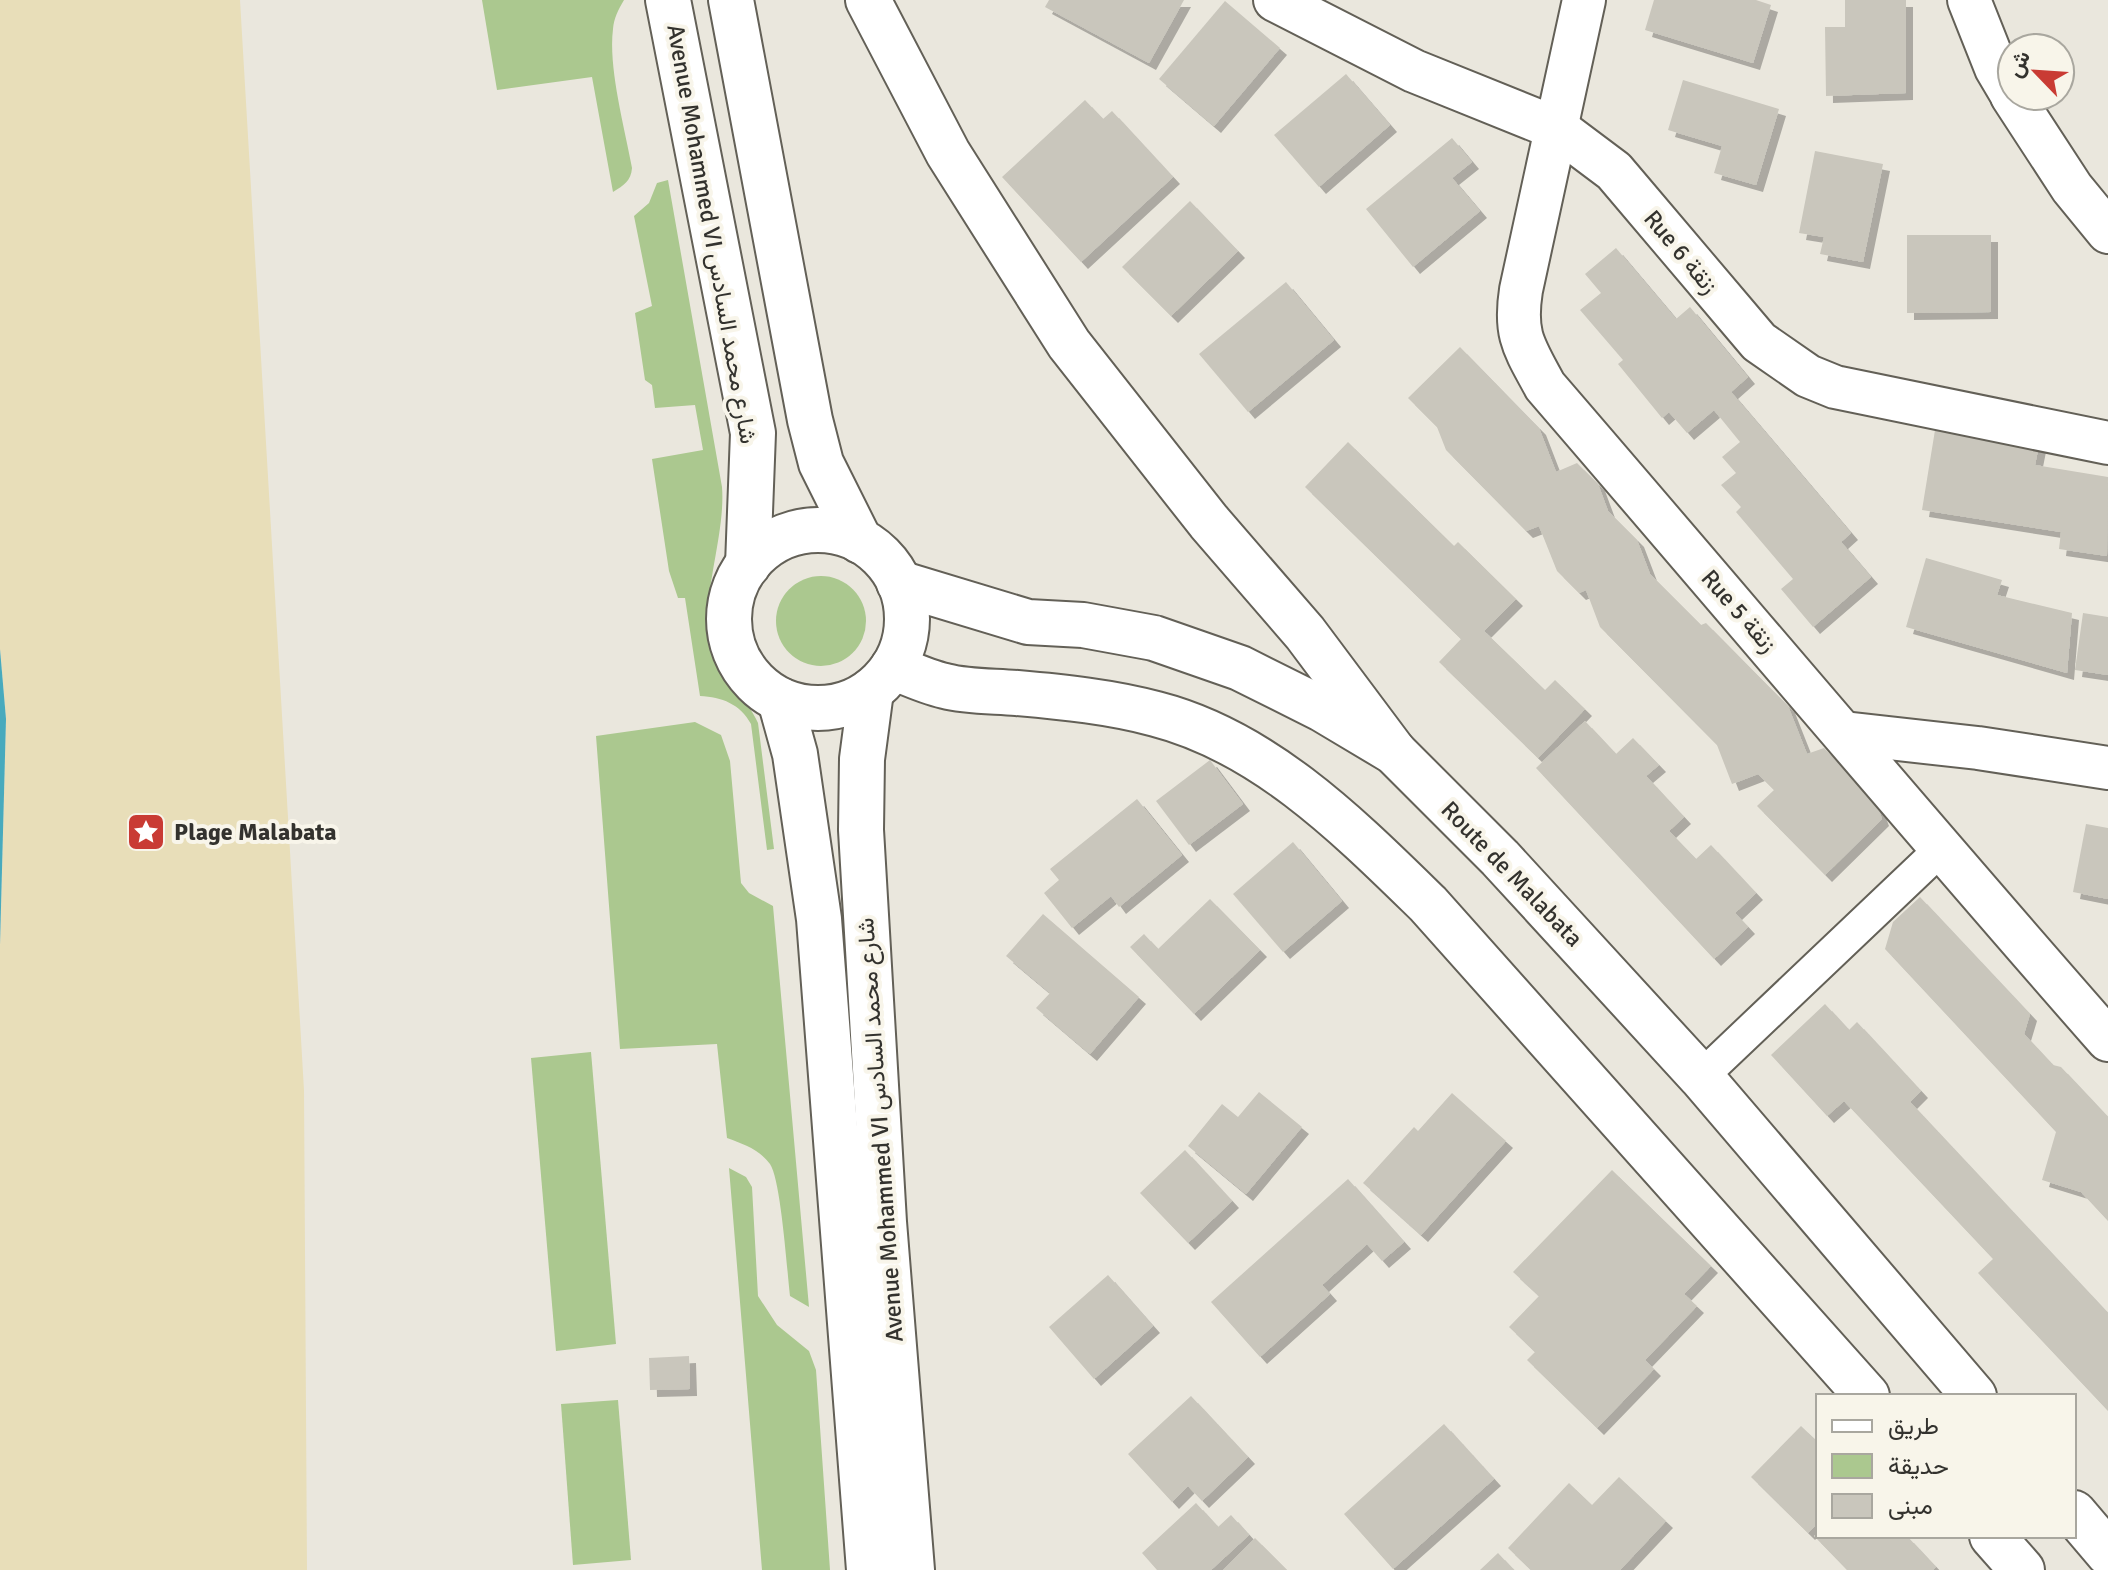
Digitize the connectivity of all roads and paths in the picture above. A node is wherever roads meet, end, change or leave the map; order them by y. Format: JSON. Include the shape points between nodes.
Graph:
{"nodes":[{"id":1,"x":668,"y":0,"type":"edge"},
{"id":2,"x":731,"y":0,"type":"edge"},
{"id":3,"x":868,"y":0,"type":"edge"},
{"id":4,"x":1275,"y":0,"type":"edge"},
{"id":5,"x":1584,"y":0,"type":"edge"},
{"id":6,"x":1969,"y":0,"type":"edge"},
{"id":7,"x":1996,"y":68,"type":"edge"},
{"id":8,"x":2022,"y":112,"type":"edge"},
{"id":9,"x":1558,"y":129,"type":"junction"},
{"id":10,"x":2108,"y":232,"type":"edge"},
{"id":11,"x":2108,"y":443,"type":"edge"},
{"id":12,"x":860,"y":541,"type":"junction"},
{"id":13,"x":748,"y":565,"type":"junction"},
{"id":14,"x":899,"y":583,"type":"junction"},
{"id":15,"x":882,"y":679,"type":"junction"},
{"id":16,"x":780,"y":700,"type":"junction"},
{"id":17,"x":1844,"y":733,"type":"junction"},
{"id":18,"x":1394,"y":752,"type":"junction"},
{"id":19,"x":2108,"y":768,"type":"edge"},
{"id":20,"x":1941,"y":849,"type":"junction"},
{"id":21,"x":2108,"y":1040,"type":"edge"},
{"id":22,"x":1701,"y":1077,"type":"junction"},
{"id":23,"x":1865,"y":1394,"type":"edge"},
{"id":24,"x":1972,"y":1394,"type":"edge"},
{"id":25,"x":2076,"y":1515,"type":"edge"},
{"id":26,"x":1994,"y":1538,"type":"edge"},
{"id":27,"x":2108,"y":1553,"type":"edge"},
{"id":28,"x":869,"y":1570,"type":"edge"},
{"id":29,"x":912,"y":1570,"type":"edge"},
{"id":30,"x":2022,"y":1570,"type":"edge"}],
"edges":[{"from":1,"to":13,"type":"main road","name":"Avenue Mohammed VI شارع محمد السادس","via":[[753,433]]},
{"from":2,"to":12,"type":"main road","via":[[810,420],[821,463]]},
{"from":3,"to":18,"type":"main road","via":[[948,153],[1069,344],[1209,522],[1305,633]]},
{"from":4,"to":9,"type":"street","name":"Rue 6 زنقة","via":[[1414,71]]},
{"from":5,"to":9,"type":"street","name":"Rue 5 زنقة"},
{"from":6,"to":7,"type":"street"},
{"from":8,"to":10,"type":"street"},
{"from":9,"to":11,"type":"street","name":"Rue 6 زنقة","via":[[1614,171],[1759,342],[1808,376],[1835,387]]},
{"from":9,"to":17,"type":"street","name":"Rue 5 زنقة","via":[[1521,290],[1517,319],[1525,349],[1545,386]]},
{"from":12,"to":13,"type":"main road","via":[[841,533],[800,532],[762,550]]},
{"from":12,"to":14,"type":"main road","via":[[890,566]]},
{"from":13,"to":16,"type":"main road","via":[[730,606],[735,652],[745,671]]},
{"from":14,"to":15,"type":"main road","via":[[907,626],[902,648]]},
{"from":14,"to":18,"type":"main road","name":"Route de Malabata","via":[[1028,622],[1154,638],[1240,668]]},
{"from":15,"to":16,"type":"main road","via":[[850,702],[827,708],[802,708]]},
{"from":15,"to":23,"type":"main road","via":[[1081,700],[1157,714],[1213,735],[1273,770],[1365,843],[1428,904]]},
{"from":15,"to":29,"type":"main road","name":"Avenue Mohammed VI شارع محمد السادس","via":[[862,759],[861,830],[884,1222]]},
{"from":16,"to":28,"type":"main road","name":"Avenue Mohammed VI شارع محمد السادس","via":[[795,754],[819,919]]},
{"from":17,"to":19,"type":"street"},
{"from":17,"to":20,"type":"street","name":"Rue 5 زنقة"},
{"from":18,"to":22,"type":"main road","name":"Route de Malabata","via":[[1500,858]]},
{"from":20,"to":21,"type":"street","name":"Rue 5 زنقة"},
{"from":20,"to":22,"type":"street"},
{"from":22,"to":24,"type":"main road","name":"Route de Malabata"},
{"from":25,"to":27,"type":"main road"},
{"from":26,"to":30,"type":"main road"}]}
